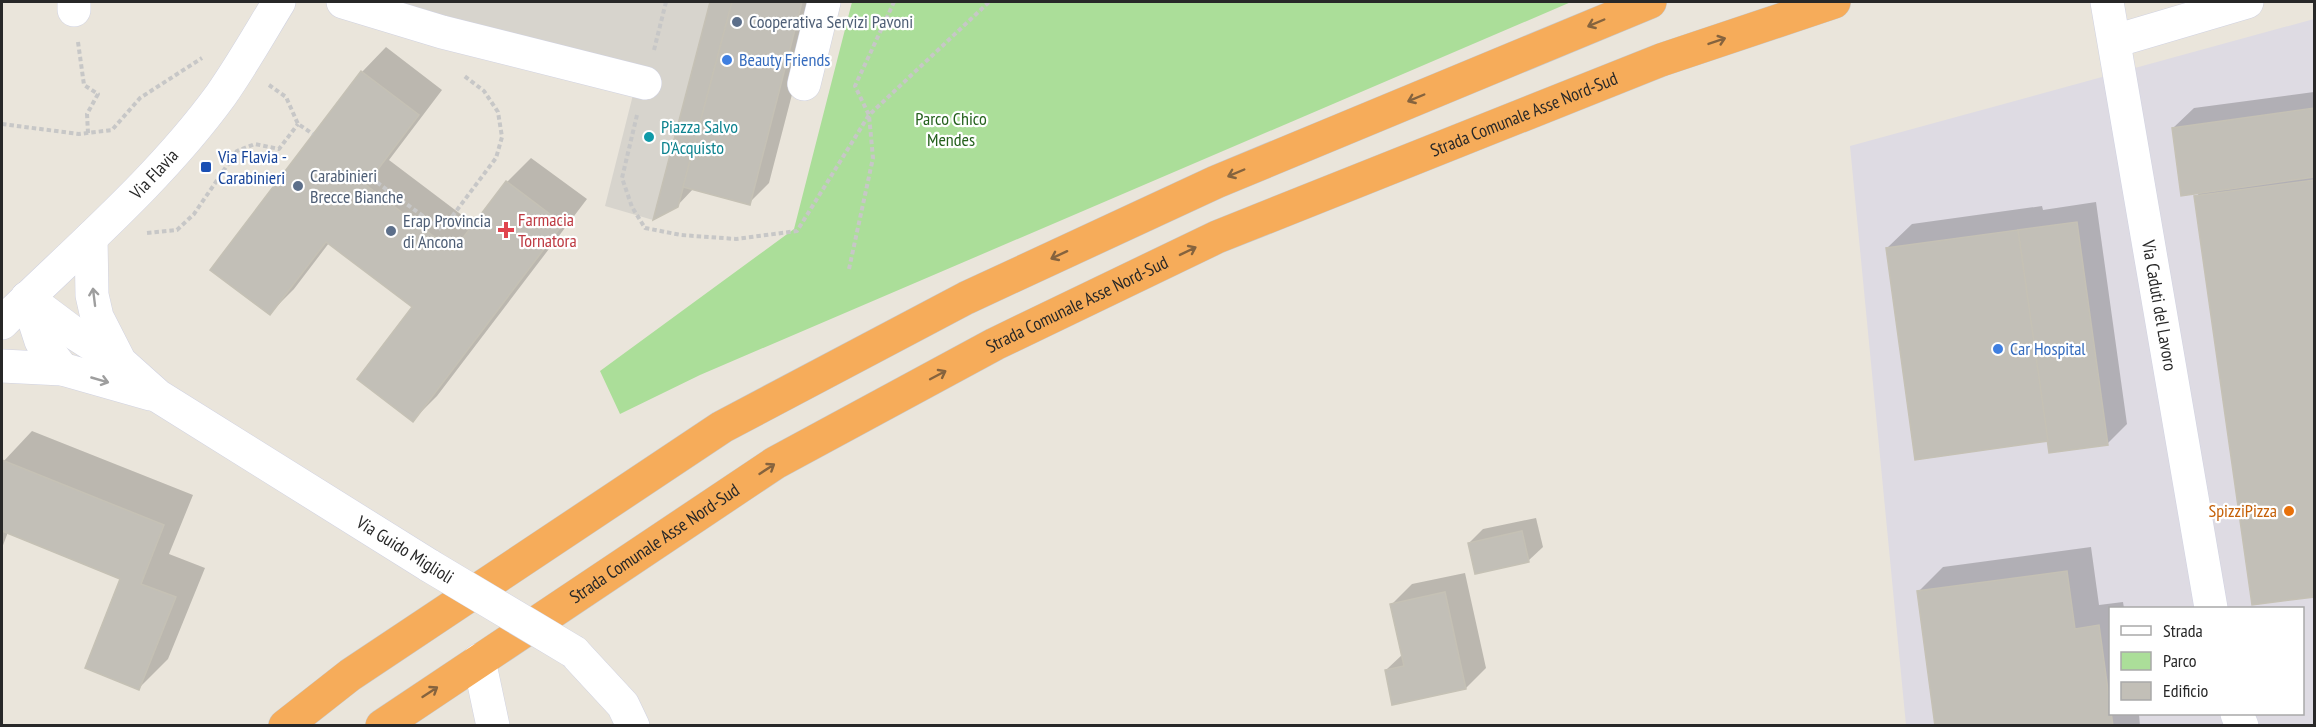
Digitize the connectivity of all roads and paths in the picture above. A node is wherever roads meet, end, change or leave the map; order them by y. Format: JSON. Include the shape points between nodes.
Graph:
{"nodes":[{"id":1,"x":279,"y":2,"type":"edge"},
{"id":2,"x":343,"y":2,"type":"edge"},
{"id":3,"x":824,"y":2,"type":"edge"},
{"id":4,"x":894,"y":2,"type":"edge"},
{"id":5,"x":988,"y":2,"type":"edge"},
{"id":6,"x":1650,"y":2,"type":"edge"},
{"id":7,"x":1834,"y":2,"type":"edge"},
{"id":8,"x":2107,"y":2,"type":"edge"},
{"id":9,"x":2247,"y":2,"type":"edge"},
{"id":10,"x":74,"y":6,"type":"edge"},
{"id":11,"x":442,"y":32,"type":"junction"},
{"id":12,"x":2115,"y":41,"type":"junction"},
{"id":13,"x":205,"y":57,"type":"dead end"},
{"id":14,"x":232,"y":77,"type":"junction"},
{"id":15,"x":645,"y":83,"type":"dead end"},
{"id":16,"x":804,"y":84,"type":"dead end"},
{"id":17,"x":869,"y":115,"type":"junction"},
{"id":18,"x":2,"y":124,"type":"edge"},
{"id":19,"x":298,"y":124,"type":"junction"},
{"id":20,"x":88,"y":133,"type":"junction"},
{"id":21,"x":313,"y":134,"type":"dead end"},
{"id":22,"x":371,"y":178,"type":"dead end"},
{"id":23,"x":622,"y":178,"type":"dead end"},
{"id":24,"x":91,"y":238,"type":"junction"},
{"id":25,"x":849,"y":270,"type":"dead end"},
{"id":26,"x":27,"y":298,"type":"junction"},
{"id":27,"x":2,"y":323,"type":"edge"},
{"id":28,"x":120,"y":362,"type":"junction"},
{"id":29,"x":2,"y":366,"type":"edge"},
{"id":30,"x":62,"y":369,"type":"junction"},
{"id":31,"x":158,"y":396,"type":"junction"},
{"id":32,"x":2211,"y":607,"type":"edge"},
{"id":33,"x":479,"y":660,"type":"junction"},
{"id":34,"x":285,"y":726,"type":"edge"},
{"id":35,"x":382,"y":726,"type":"edge"},
{"id":36,"x":493,"y":726,"type":"edge"},
{"id":37,"x":633,"y":726,"type":"edge"}],
"edges":[{"from":1,"to":14,"type":"street","name":"Via Flavia"},
{"from":2,"to":11,"type":"street"},
{"from":3,"to":16,"type":"street"},
{"from":4,"to":17,"type":"path","via":[[855,86]]},
{"from":5,"to":17,"type":"path"},
{"from":6,"to":34,"type":"highway","one_way":true,"via":[[1216,182],[966,298],[722,427],[350,675]]},
{"from":33,"to":7,"type":"highway","name":"Strada Comunale Asse Nord-Sud","one_way":true,"via":[[775,463],[995,344],[1217,237],[1661,60]]},
{"from":8,"to":12,"type":"street","name":"Via Caduti del Lavoro"},
{"from":9,"to":12,"type":"street"},
{"from":10,"to":20,"type":"path","via":[[84,85],[98,94],[87,114]]},
{"from":11,"to":15,"type":"street"},
{"from":11,"to":22,"type":"path","via":[[436,57],[484,91],[498,112],[502,137],[496,158],[442,230]]},
{"from":12,"to":32,"type":"street","name":"Via Caduti del Lavoro"},
{"from":13,"to":20,"type":"path","via":[[140,98],[112,130]]},
{"from":14,"to":19,"type":"path","via":[[269,84],[286,97]]},
{"from":14,"to":24,"type":"street","name":"Via Flavia","via":[[158,169]]},
{"from":17,"to":23,"type":"path","via":[[797,231],[736,238],[681,235],[645,228],[632,207]]},
{"from":17,"to":25,"type":"path","via":[[873,158]]},
{"from":18,"to":20,"type":"path"},
{"from":19,"to":21,"type":"path"},
{"from":19,"to":24,"type":"path","via":[[279,149],[255,144],[237,151],[194,214],[177,231]]},
{"from":24,"to":26,"type":"street","name":"Via Flavia"},
{"from":28,"to":24,"type":"street","name":"Via Guido Miglioli","one_way":true,"via":[[97,317],[92,295]]},
{"from":26,"to":27,"type":"street","name":"Via Flavia"},
{"from":26,"to":28,"type":"street","name":"Via Guido Miglioli"},
{"from":26,"to":30,"type":"street","via":[[41,341]]},
{"from":28,"to":31,"type":"street","name":"Via Guido Miglioli"},
{"from":29,"to":30,"type":"street","name":"Via Guido Miglioli"},
{"from":30,"to":31,"type":"street","name":"Via Guido Miglioli","one_way":true},
{"from":31,"to":37,"type":"street","name":"Via Guido Miglioli","bridge":true,"via":[[574,652],[623,705]]},
{"from":35,"to":33,"type":"highway","name":"Strada Comunale Asse Nord-Sud","one_way":true},
{"from":33,"to":36,"type":"street"}]}
